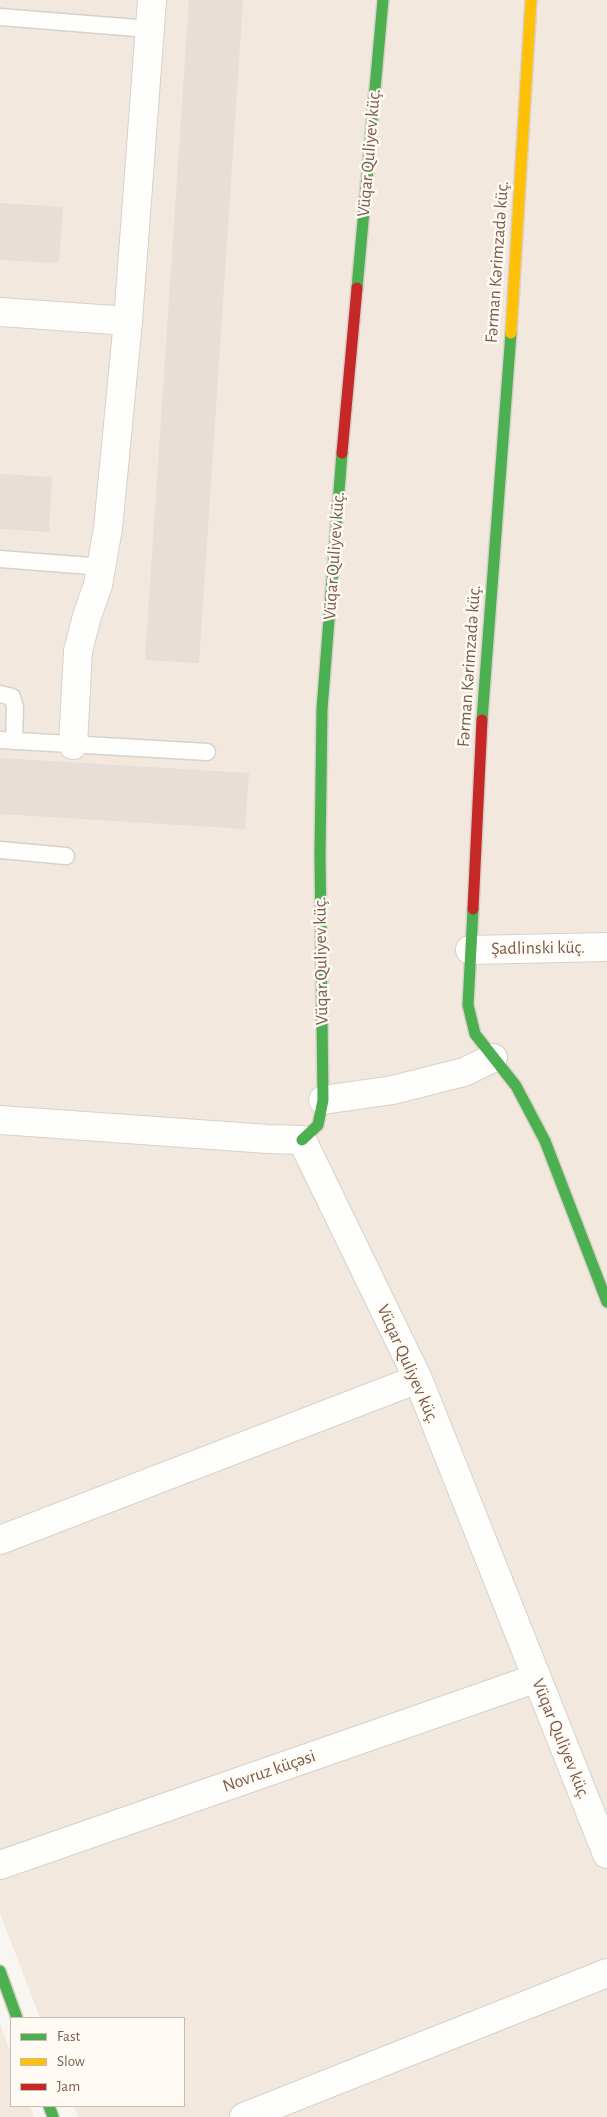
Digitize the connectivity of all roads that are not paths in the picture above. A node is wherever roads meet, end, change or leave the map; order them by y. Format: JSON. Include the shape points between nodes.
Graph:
{"nodes":[{"id":1,"x":152,"y":0,"type":"edge"},
{"id":2,"x":382,"y":0,"type":"edge"},
{"id":3,"x":530,"y":0,"type":"edge"},
{"id":4,"x":0,"y":17,"type":"edge"},
{"id":5,"x":149,"y":29,"type":"junction"},
{"id":6,"x":0,"y":312,"type":"edge"},
{"id":7,"x":128,"y":321,"type":"junction"},
{"id":8,"x":0,"y":559,"type":"edge"},
{"id":9,"x":103,"y":567,"type":"junction"},
{"id":10,"x":0,"y":694,"type":"edge"},
{"id":11,"x":7,"y":741,"type":"edge"},
{"id":12,"x":73,"y":745,"type":"junction"},
{"id":13,"x":207,"y":752,"type":"dead end"},
{"id":14,"x":0,"y":850,"type":"edge"},
{"id":15,"x":66,"y":856,"type":"dead end"},
{"id":16,"x":607,"y":947,"type":"edge"},
{"id":17,"x":470,"y":950,"type":"junction"},
{"id":18,"x":493,"y":1058,"type":"junction"},
{"id":19,"x":323,"y":1100,"type":"junction"},
{"id":20,"x":0,"y":1120,"type":"edge"},
{"id":21,"x":302,"y":1140,"type":"junction"},
{"id":22,"x":607,"y":1302,"type":"edge"},
{"id":23,"x":418,"y":1379,"type":"junction"},
{"id":24,"x":0,"y":1540,"type":"edge"},
{"id":25,"x":537,"y":1678,"type":"junction"},
{"id":26,"x":607,"y":1854,"type":"edge"},
{"id":27,"x":0,"y":1865,"type":"edge"},
{"id":28,"x":0,"y":1971,"type":"edge"},
{"id":29,"x":607,"y":1973,"type":"edge"},
{"id":30,"x":17,"y":2017,"type":"edge"},
{"id":31,"x":244,"y":2117,"type":"edge"}],
"edges":[{"from":1,"to":5,"type":"street"},
{"from":2,"to":19,"type":"street","name":"Vüqar Quliyev küç.","via":[[322,709]]},
{"from":3,"to":17,"type":"street","name":"Fərman Kərimzadə küç.","via":[[513,308],[481,736]]},
{"from":4,"to":5,"type":"lane"},
{"from":5,"to":7,"type":"street"},
{"from":6,"to":7,"type":"street"},
{"from":7,"to":9,"type":"street"},
{"from":8,"to":9,"type":"lane"},
{"from":9,"to":12,"type":"street","via":[[78,651]]},
{"from":10,"to":11,"type":"lane","via":[[12,697],[14,702]]},
{"from":11,"to":12,"type":"lane"},
{"from":12,"to":13,"type":"lane"},
{"from":14,"to":15,"type":"lane"},
{"from":16,"to":17,"type":"street","name":"Şadlinski küç."},
{"from":17,"to":18,"type":"street","name":"Fərman Kərimzadə küç.","via":[[468,1005],[475,1034]]},
{"from":18,"to":19,"type":"street","via":[[464,1072],[393,1090]]},
{"from":18,"to":22,"type":"street","name":"Fərman Kərimzadə küç.","via":[[516,1086],[545,1141]]},
{"from":19,"to":21,"type":"street","name":"Vüqar Quliyev küç.","via":[[318,1125]]},
{"from":20,"to":21,"type":"street"},
{"from":21,"to":23,"type":"street","name":"Vüqar Quliyev küç."},
{"from":23,"to":24,"type":"street"},
{"from":23,"to":25,"type":"street","name":"Vüqar Quliyev küç."},
{"from":25,"to":26,"type":"street","name":"Vüqar Quliyev küç."},
{"from":25,"to":27,"type":"street","name":"Novruz küçəsi"},
{"from":28,"to":30,"type":"street"},
{"from":29,"to":31,"type":"street"}]}
